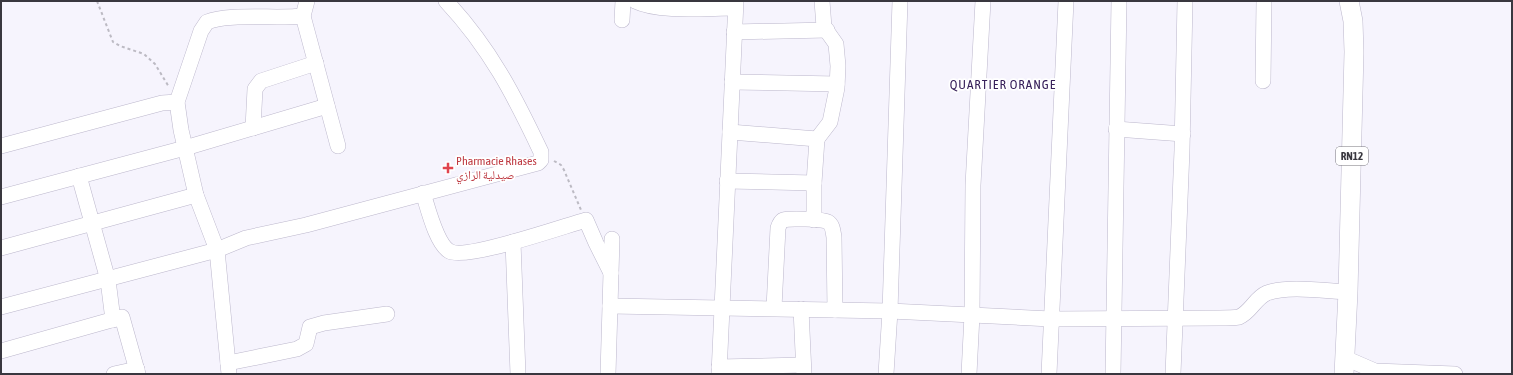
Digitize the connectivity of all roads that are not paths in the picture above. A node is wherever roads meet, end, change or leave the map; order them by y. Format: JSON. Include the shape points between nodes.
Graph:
{"nodes":[{"id":1,"x":307,"y":1,"type":"edge"},
{"id":2,"x":446,"y":1,"type":"edge"},
{"id":3,"x":623,"y":1,"type":"edge"},
{"id":4,"x":635,"y":1,"type":"edge"},
{"id":5,"x":822,"y":1,"type":"edge"},
{"id":6,"x":900,"y":1,"type":"edge"},
{"id":7,"x":983,"y":1,"type":"edge"},
{"id":8,"x":1066,"y":1,"type":"edge"},
{"id":9,"x":1119,"y":1,"type":"edge"},
{"id":10,"x":1186,"y":1,"type":"edge"},
{"id":11,"x":1264,"y":1,"type":"edge"},
{"id":12,"x":1349,"y":1,"type":"edge"},
{"id":13,"x":1358,"y":1,"type":"edge"},
{"id":14,"x":735,"y":5,"type":"edge"},
{"id":15,"x":302,"y":16,"type":"junction"},
{"id":16,"x":622,"y":20,"type":"dead end"},
{"id":17,"x":1353,"y":21,"type":"junction"},
{"id":18,"x":826,"y":30,"type":"junction"},
{"id":19,"x":734,"y":32,"type":"junction"},
{"id":20,"x":316,"y":62,"type":"junction"},
{"id":21,"x":1263,"y":80,"type":"dead end"},
{"id":22,"x":732,"y":82,"type":"junction"},
{"id":23,"x":837,"y":84,"type":"junction"},
{"id":24,"x":177,"y":102,"type":"junction"},
{"id":25,"x":327,"y":106,"type":"junction"},
{"id":26,"x":253,"y":128,"type":"junction"},
{"id":27,"x":1116,"y":129,"type":"junction"},
{"id":28,"x":730,"y":132,"type":"junction"},
{"id":29,"x":1182,"y":134,"type":"junction"},
{"id":30,"x":817,"y":139,"type":"junction"},
{"id":31,"x":1,"y":146,"type":"edge"},
{"id":32,"x":338,"y":146,"type":"dead end"},
{"id":33,"x":185,"y":148,"type":"junction"},
{"id":34,"x":79,"y":176,"type":"junction"},
{"id":35,"x":728,"y":181,"type":"junction"},
{"id":36,"x":814,"y":183,"type":"junction"},
{"id":37,"x":423,"y":193,"type":"junction"},
{"id":38,"x":196,"y":195,"type":"junction"},
{"id":39,"x":1,"y":197,"type":"edge"},
{"id":40,"x":814,"y":220,"type":"junction"},
{"id":41,"x":92,"y":223,"type":"junction"},
{"id":42,"x":612,"y":239,"type":"dead end"},
{"id":43,"x":513,"y":242,"type":"junction"},
{"id":44,"x":1,"y":248,"type":"edge"},
{"id":45,"x":217,"y":250,"type":"junction"},
{"id":46,"x":611,"y":273,"type":"junction"},
{"id":47,"x":108,"y":280,"type":"junction"},
{"id":48,"x":1348,"y":292,"type":"junction"},
{"id":49,"x":610,"y":306,"type":"junction"},
{"id":50,"x":1,"y":307,"type":"edge"},
{"id":51,"x":722,"y":308,"type":"junction"},
{"id":52,"x":774,"y":308,"type":"junction"},
{"id":53,"x":802,"y":309,"type":"junction"},
{"id":54,"x":835,"y":310,"type":"junction"},
{"id":55,"x":890,"y":311,"type":"junction"},
{"id":56,"x":387,"y":314,"type":"dead end"},
{"id":57,"x":972,"y":315,"type":"junction"},
{"id":58,"x":1051,"y":319,"type":"junction"},
{"id":59,"x":1115,"y":319,"type":"junction"},
{"id":60,"x":1174,"y":319,"type":"junction"},
{"id":61,"x":113,"y":320,"type":"junction"},
{"id":62,"x":1,"y":351,"type":"edge"},
{"id":63,"x":1344,"y":366,"type":"edge"},
{"id":64,"x":228,"y":368,"type":"edge"},
{"id":65,"x":803,"y":369,"type":"edge"},
{"id":66,"x":719,"y":370,"type":"edge"},
{"id":67,"x":138,"y":372,"type":"edge"},
{"id":68,"x":1373,"y":372,"type":"edge"},
{"id":69,"x":114,"y":374,"type":"edge"},
{"id":70,"x":518,"y":374,"type":"edge"},
{"id":71,"x":608,"y":374,"type":"edge"},
{"id":72,"x":886,"y":374,"type":"edge"},
{"id":73,"x":969,"y":374,"type":"edge"},
{"id":74,"x":1049,"y":374,"type":"edge"},
{"id":75,"x":1114,"y":374,"type":"edge"},
{"id":76,"x":1173,"y":374,"type":"edge"},
{"id":77,"x":1445,"y":374,"type":"edge"},
{"id":78,"x":1455,"y":374,"type":"edge"}],
"edges":[{"from":1,"to":15,"type":"street"},
{"from":2,"to":37,"type":"street","via":[[480,40],[498,68],[542,156],[538,163]]},
{"from":3,"to":16,"type":"street"},
{"from":4,"to":14,"type":"street","via":[[659,8]]},
{"from":5,"to":18,"type":"street"},
{"from":6,"to":55,"type":"street"},
{"from":7,"to":57,"type":"street","via":[[973,185]]},
{"from":8,"to":58,"type":"street"},
{"from":9,"to":27,"type":"street"},
{"from":10,"to":29,"type":"street"},
{"from":11,"to":21,"type":"street"},
{"from":12,"to":17,"type":"main road","number":"RN12"},
{"from":13,"to":17,"type":"main road","number":"RN12"},
{"from":14,"to":19,"type":"street"},
{"from":15,"to":20,"type":"street"},
{"from":15,"to":24,"type":"street","via":[[240,17],[207,22],[201,31]]},
{"from":17,"to":48,"type":"main road","number":"RN12"},
{"from":18,"to":19,"type":"street"},
{"from":18,"to":23,"type":"street","via":[[836,44]]},
{"from":19,"to":22,"type":"street"},
{"from":20,"to":25,"type":"street"},
{"from":20,"to":26,"type":"street","via":[[261,81],[255,89]]},
{"from":22,"to":23,"type":"street"},
{"from":22,"to":28,"type":"street"},
{"from":23,"to":30,"type":"street","via":[[830,122]]},
{"from":24,"to":31,"type":"street","via":[[162,103]]},
{"from":24,"to":33,"type":"street"},
{"from":25,"to":26,"type":"street"},
{"from":25,"to":32,"type":"street"},
{"from":26,"to":33,"type":"street"},
{"from":27,"to":29,"type":"street"},
{"from":27,"to":59,"type":"street"},
{"from":28,"to":30,"type":"street"},
{"from":28,"to":35,"type":"street"},
{"from":29,"to":60,"type":"street"},
{"from":30,"to":36,"type":"street"},
{"from":33,"to":34,"type":"street"},
{"from":33,"to":38,"type":"street"},
{"from":34,"to":39,"type":"street"},
{"from":34,"to":41,"type":"street"},
{"from":35,"to":36,"type":"street"},
{"from":35,"to":51,"type":"street"},
{"from":36,"to":40,"type":"street"},
{"from":37,"to":43,"type":"street","via":[[440,239],[444,247],[451,252],[461,254]]},
{"from":37,"to":45,"type":"street","via":[[306,225],[246,238]]},
{"from":38,"to":41,"type":"street"},
{"from":38,"to":45,"type":"street"},
{"from":40,"to":52,"type":"street","via":[[785,220],[780,224]]},
{"from":40,"to":54,"type":"street","via":[[832,225]]},
{"from":41,"to":44,"type":"street"},
{"from":41,"to":47,"type":"street"},
{"from":42,"to":46,"type":"street"},
{"from":43,"to":46,"type":"street","via":[[586,220]]},
{"from":43,"to":70,"type":"street"},
{"from":45,"to":47,"type":"street"},
{"from":45,"to":64,"type":"street"},
{"from":46,"to":49,"type":"street"},
{"from":47,"to":50,"type":"street"},
{"from":47,"to":61,"type":"street"},
{"from":48,"to":60,"type":"street","via":[[1278,290],[1265,294],[1248,311],[1237,317]]},
{"from":48,"to":63,"type":"main road","number":"RN12"},
{"from":49,"to":51,"type":"street"},
{"from":49,"to":71,"type":"street"},
{"from":51,"to":52,"type":"street"},
{"from":51,"to":66,"type":"street"},
{"from":52,"to":53,"type":"street"},
{"from":53,"to":54,"type":"street"},
{"from":53,"to":65,"type":"street"},
{"from":54,"to":55,"type":"street"},
{"from":55,"to":57,"type":"street"},
{"from":55,"to":72,"type":"street"},
{"from":56,"to":64,"type":"street","via":[[310,327],[306,344],[297,349]]},
{"from":57,"to":58,"type":"street"},
{"from":57,"to":73,"type":"street"},
{"from":58,"to":59,"type":"street"},
{"from":58,"to":74,"type":"street"},
{"from":59,"to":60,"type":"street"},
{"from":59,"to":75,"type":"street"},
{"from":60,"to":76,"type":"street"},
{"from":61,"to":62,"type":"street"},
{"from":61,"to":67,"type":"street","via":[[122,317]]},
{"from":63,"to":68,"type":"street"},
{"from":65,"to":66,"type":"street"},
{"from":67,"to":69,"type":"street"},
{"from":68,"to":77,"type":"street"},
{"from":77,"to":78,"type":"street"}]}
